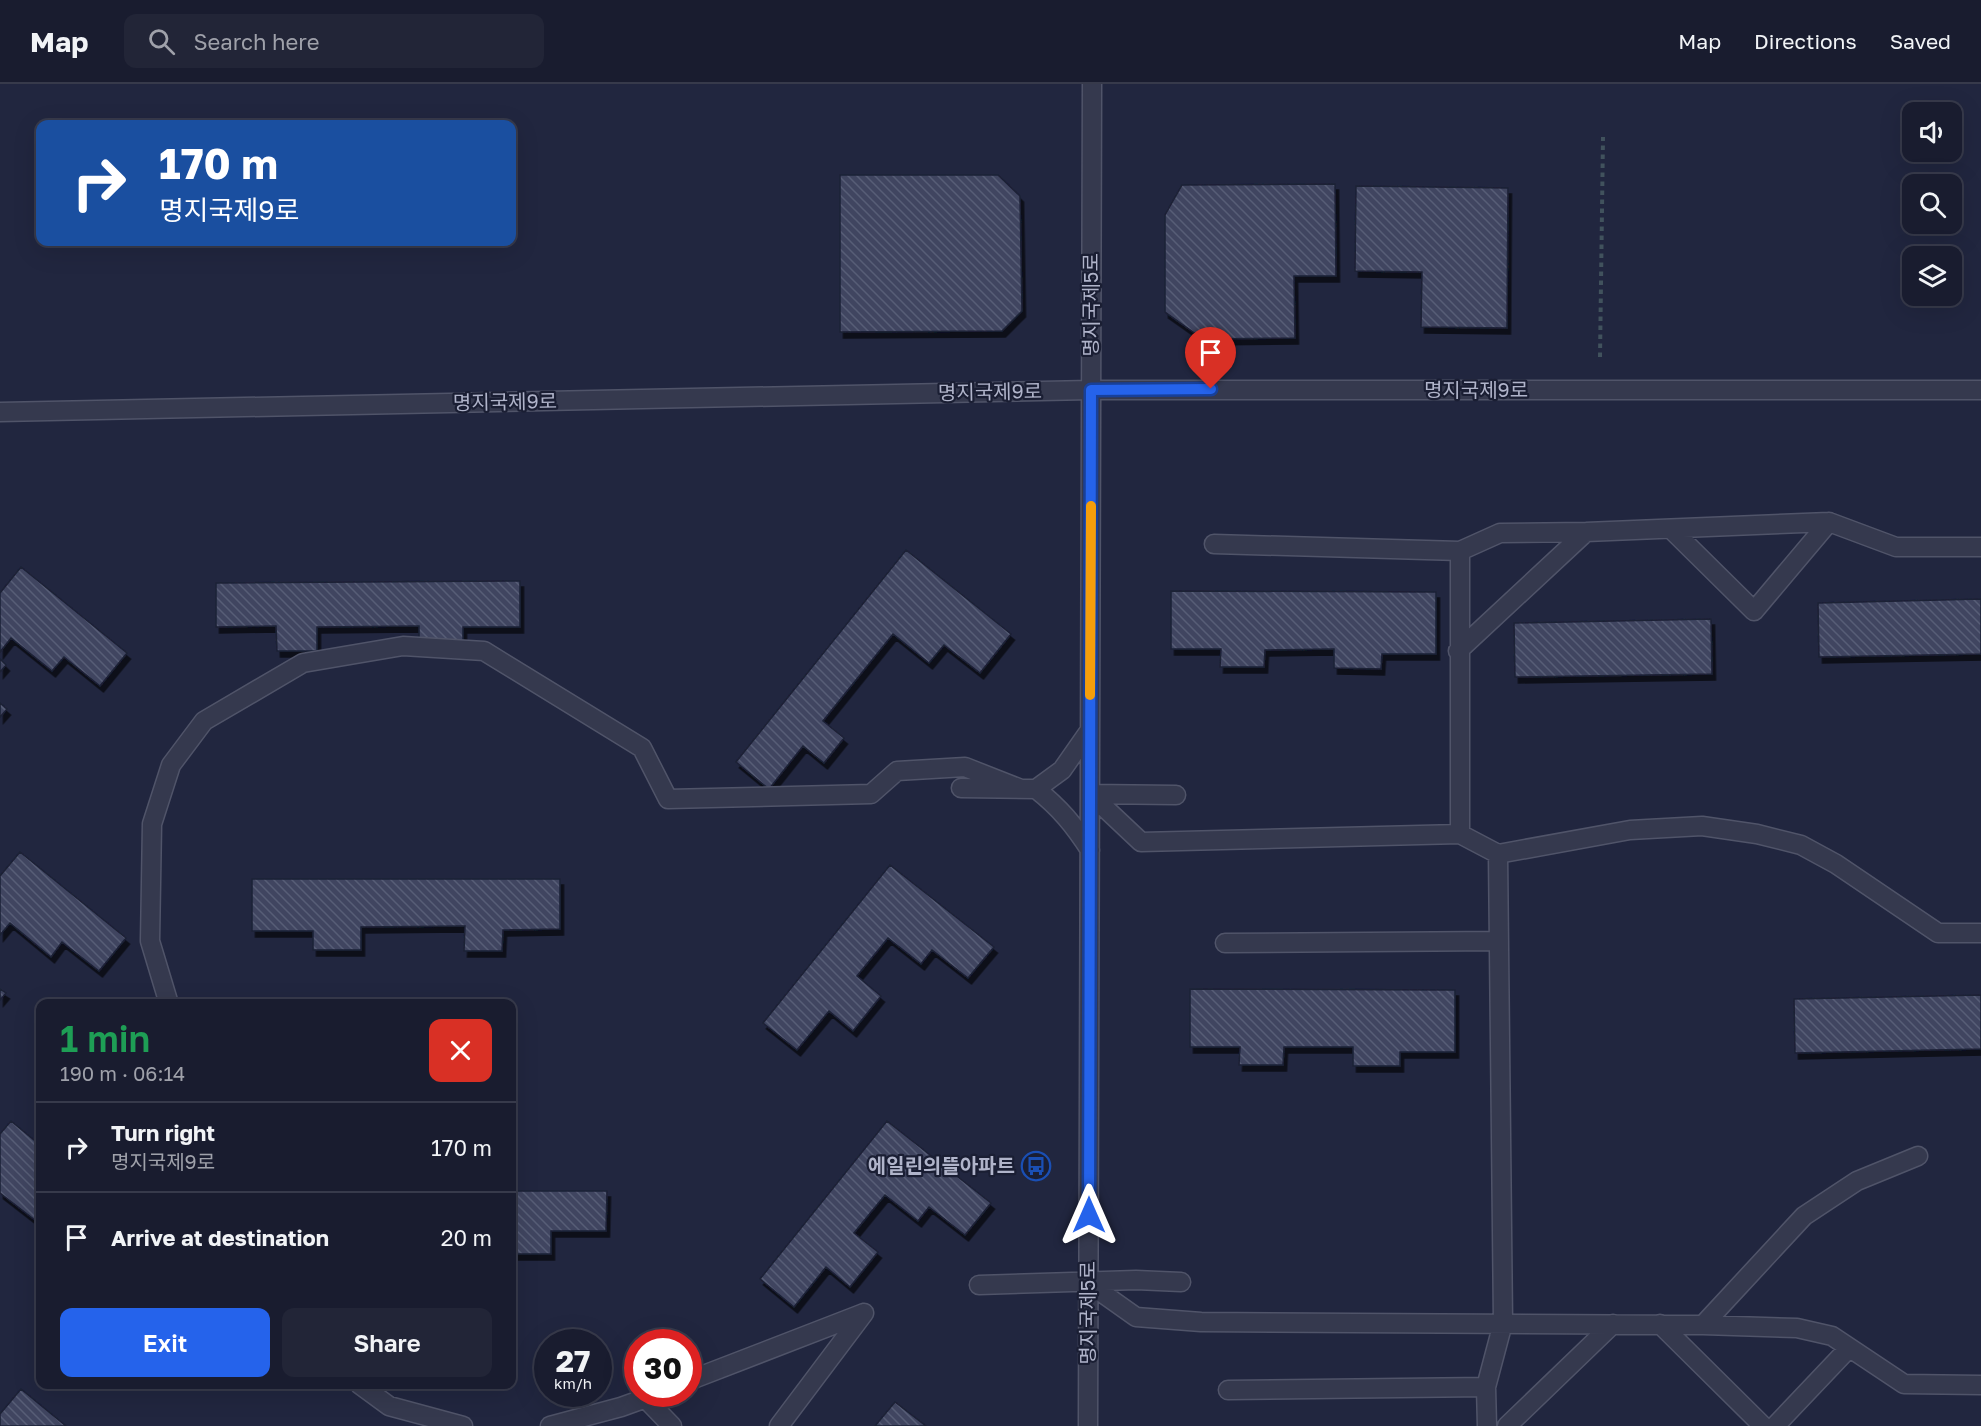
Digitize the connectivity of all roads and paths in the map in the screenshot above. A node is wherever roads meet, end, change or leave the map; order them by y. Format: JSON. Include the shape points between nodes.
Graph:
{"nodes":[{"id":1,"x":1092,"y":84,"type":"edge"},
{"id":2,"x":1603,"y":137,"type":"dead end"},
{"id":3,"x":1600,"y":357,"type":"dead end"},
{"id":4,"x":1091,"y":390,"type":"junction"},
{"id":5,"x":1981,"y":390,"type":"edge"},
{"id":6,"x":0,"y":412,"type":"edge"},
{"id":7,"x":1829,"y":522,"type":"junction"},
{"id":8,"x":1671,"y":529,"type":"junction"},
{"id":9,"x":1586,"y":532,"type":"junction"},
{"id":10,"x":1214,"y":544,"type":"dead end"},
{"id":11,"x":1981,"y":547,"type":"edge"},
{"id":12,"x":1460,"y":551,"type":"junction"},
{"id":13,"x":1458,"y":651,"type":"junction"},
{"id":14,"x":1090,"y":730,"type":"junction"},
{"id":15,"x":962,"y":788,"type":"dead end"},
{"id":16,"x":1029,"y":789,"type":"junction"},
{"id":17,"x":1090,"y":794,"type":"junction"},
{"id":18,"x":1176,"y":795,"type":"dead end"},
{"id":19,"x":1460,"y":834,"type":"junction"},
{"id":20,"x":1090,"y":850,"type":"junction"},
{"id":21,"x":1498,"y":854,"type":"junction"},
{"id":22,"x":1981,"y":933,"type":"edge"},
{"id":23,"x":1499,"y":941,"type":"junction"},
{"id":24,"x":1224,"y":943,"type":"dead end"},
{"id":25,"x":168,"y":999,"type":"edge"},
{"id":26,"x":1918,"y":1156,"type":"dead end"},
{"id":27,"x":1181,"y":1282,"type":"dead end"},
{"id":28,"x":1088,"y":1283,"type":"junction"},
{"id":29,"x":979,"y":1285,"type":"dead end"},
{"id":30,"x":1503,"y":1323,"type":"junction"},
{"id":31,"x":1613,"y":1324,"type":"junction"},
{"id":32,"x":1660,"y":1324,"type":"junction"},
{"id":33,"x":1703,"y":1325,"type":"junction"},
{"id":34,"x":1849,"y":1348,"type":"junction"},
{"id":35,"x":702,"y":1376,"type":"edge"},
{"id":36,"x":1981,"y":1385,"type":"edge"},
{"id":37,"x":1486,"y":1386,"type":"junction"},
{"id":38,"x":366,"y":1389,"type":"edge"},
{"id":39,"x":1228,"y":1390,"type":"dead end"},
{"id":40,"x":624,"y":1406,"type":"edge"},
{"id":41,"x":659,"y":1407,"type":"edge"},
{"id":42,"x":463,"y":1426,"type":"edge"},
{"id":43,"x":550,"y":1426,"type":"edge"},
{"id":44,"x":672,"y":1426,"type":"edge"},
{"id":45,"x":779,"y":1426,"type":"edge"},
{"id":46,"x":1088,"y":1426,"type":"edge"},
{"id":47,"x":1487,"y":1426,"type":"edge"},
{"id":48,"x":1507,"y":1426,"type":"edge"},
{"id":49,"x":1763,"y":1426,"type":"edge"},
{"id":50,"x":1775,"y":1426,"type":"edge"}],
"edges":[{"from":1,"to":4,"type":"street","name":"명지국제5로"},
{"from":2,"to":3,"type":"path"},
{"from":4,"to":5,"type":"street","name":"명지국제9로"},
{"from":4,"to":6,"type":"street","name":"명지국제9로"},
{"from":4,"to":14,"type":"street","name":"명지국제5로"},
{"from":7,"to":8,"type":"street"},
{"from":7,"to":8,"type":"street","via":[[1754,611]]},
{"from":7,"to":11,"type":"street","via":[[1896,548]]},
{"from":8,"to":9,"type":"street"},
{"from":9,"to":12,"type":"street","via":[[1500,533]]},
{"from":9,"to":13,"type":"street"},
{"from":10,"to":12,"type":"street"},
{"from":12,"to":13,"type":"street"},
{"from":13,"to":19,"type":"street"},
{"from":14,"to":16,"type":"street","via":[[1062,771]]},
{"from":14,"to":17,"type":"street","name":"명지국제5로"},
{"from":15,"to":16,"type":"street"},
{"from":16,"to":20,"type":"street","via":[[1055,805]]},
{"from":16,"to":25,"type":"street","via":[[965,767],[897,771],[871,794],[668,799],[642,748],[484,651],[403,646],[303,663],[204,721],[171,765],[152,824],[150,941]]},
{"from":17,"to":18,"type":"street"},
{"from":17,"to":19,"type":"street","via":[[1140,842]]},
{"from":17,"to":20,"type":"street","name":"명지국제5로"},
{"from":19,"to":21,"type":"street"},
{"from":20,"to":28,"type":"street","name":"명지국제5로"},
{"from":21,"to":22,"type":"street","via":[[1630,830],[1702,826],[1756,834],[1801,845],[1836,864],[1938,933]]},
{"from":21,"to":23,"type":"street"},
{"from":23,"to":24,"type":"street"},
{"from":23,"to":30,"type":"street"},
{"from":26,"to":33,"type":"street","via":[[1857,1181],[1804,1216]]},
{"from":27,"to":28,"type":"street"},
{"from":28,"to":29,"type":"street"},
{"from":28,"to":30,"type":"street","via":[[1136,1317],[1201,1322]]},
{"from":28,"to":46,"type":"street","name":"명지국제5로"},
{"from":30,"to":31,"type":"street"},
{"from":30,"to":37,"type":"street"},
{"from":31,"to":32,"type":"street"},
{"from":31,"to":48,"type":"street"},
{"from":32,"to":33,"type":"street"},
{"from":32,"to":49,"type":"street"},
{"from":33,"to":34,"type":"street","via":[[1797,1328],[1832,1336]]},
{"from":34,"to":36,"type":"street","via":[[1904,1384]]},
{"from":34,"to":50,"type":"street"},
{"from":35,"to":45,"type":"street","via":[[864,1313]]},
{"from":37,"to":39,"type":"street"},
{"from":37,"to":47,"type":"street"},
{"from":38,"to":42,"type":"street","via":[[390,1406]]},
{"from":40,"to":43,"type":"street"},
{"from":41,"to":44,"type":"street"}]}
